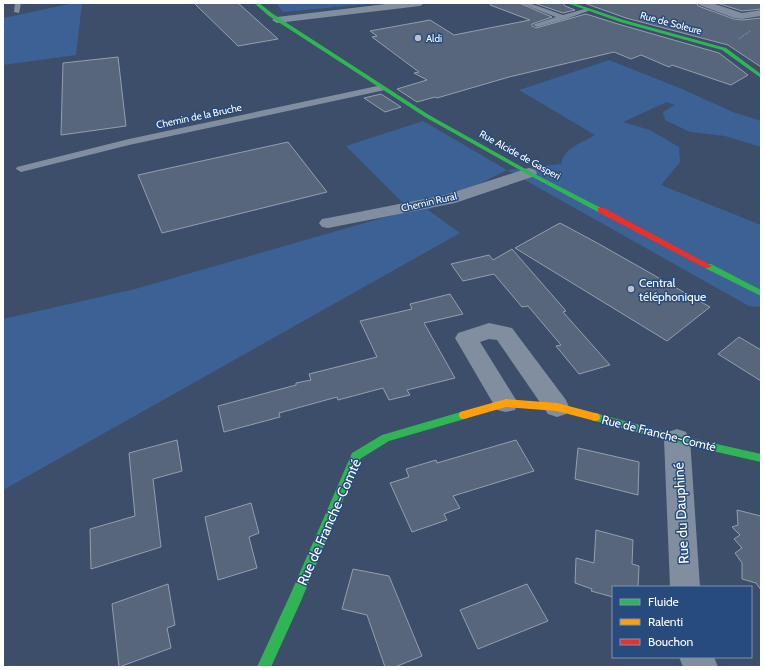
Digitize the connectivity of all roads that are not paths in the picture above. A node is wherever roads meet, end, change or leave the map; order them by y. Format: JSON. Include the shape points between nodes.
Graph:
{"nodes":[{"id":1,"x":18,"y":3,"type":"edge"},
{"id":2,"x":256,"y":3,"type":"edge"},
{"id":3,"x":420,"y":3,"type":"edge"},
{"id":4,"x":523,"y":3,"type":"edge"},
{"id":5,"x":569,"y":3,"type":"edge"},
{"id":6,"x":703,"y":3,"type":"edge"},
{"id":7,"x":588,"y":10,"type":"junction"},
{"id":8,"x":18,"y":12,"type":"dead end"},
{"id":9,"x":761,"y":12,"type":"edge"},
{"id":10,"x":564,"y":18,"type":"junction"},
{"id":11,"x":277,"y":20,"type":"junction"},
{"id":12,"x":538,"y":25,"type":"dead end"},
{"id":13,"x":761,"y":76,"type":"edge"},
{"id":14,"x":382,"y":88,"type":"junction"},
{"id":15,"x":21,"y":169,"type":"dead end"},
{"id":16,"x":529,"y":173,"type":"junction"},
{"id":17,"x":328,"y":223,"type":"dead end"},
{"id":18,"x":761,"y":293,"type":"edge"},
{"id":19,"x":506,"y":403,"type":"junction"},
{"id":20,"x":557,"y":407,"type":"junction"},
{"id":21,"x":677,"y":439,"type":"junction"},
{"id":22,"x":761,"y":458,"type":"edge"},
{"id":23,"x":685,"y":586,"type":"edge"},
{"id":24,"x":696,"y":658,"type":"edge"},
{"id":25,"x":264,"y":667,"type":"edge"},
{"id":26,"x":701,"y":667,"type":"edge"}],
"edges":[{"from":1,"to":8,"type":"lane"},
{"from":2,"to":11,"type":"main road","name":"Rue Alcide de Gasperi"},
{"from":3,"to":11,"type":"street"},
{"from":4,"to":10,"type":"lane"},
{"from":5,"to":7,"type":"main road","name":"Rue de Soleure"},
{"from":6,"to":9,"type":"street","via":[[738,16]]},
{"from":7,"to":10,"type":"lane"},
{"from":7,"to":13,"type":"main road","name":"Rue de Soleure","via":[[724,49]]},
{"from":10,"to":12,"type":"lane"},
{"from":11,"to":14,"type":"main road","name":"Rue Alcide de Gasperi"},
{"from":14,"to":15,"type":"lane","name":"Chemin de la Bruche","via":[[129,142]]},
{"from":14,"to":16,"type":"main road","name":"Rue Alcide de Gasperi"},
{"from":16,"to":17,"type":"street","name":"Chemin Rural","via":[[449,199]]},
{"from":16,"to":18,"type":"main road","name":"Rue Alcide de Gasperi"},
{"from":19,"to":20,"type":"main road","name":"Rue de Franche-Comté"},
{"from":19,"to":20,"type":"street","via":[[466,338],[490,331],[504,333]]},
{"from":19,"to":25,"type":"main road","name":"Rue de Franche-Comté","via":[[386,438],[356,456]]},
{"from":20,"to":21,"type":"main road","name":"Rue de Franche-Comté"},
{"from":21,"to":22,"type":"main road","name":"Rue de Franche-Comté"},
{"from":21,"to":23,"type":"street","name":"Rue du Dauphiné"},
{"from":24,"to":26,"type":"street"}]}
